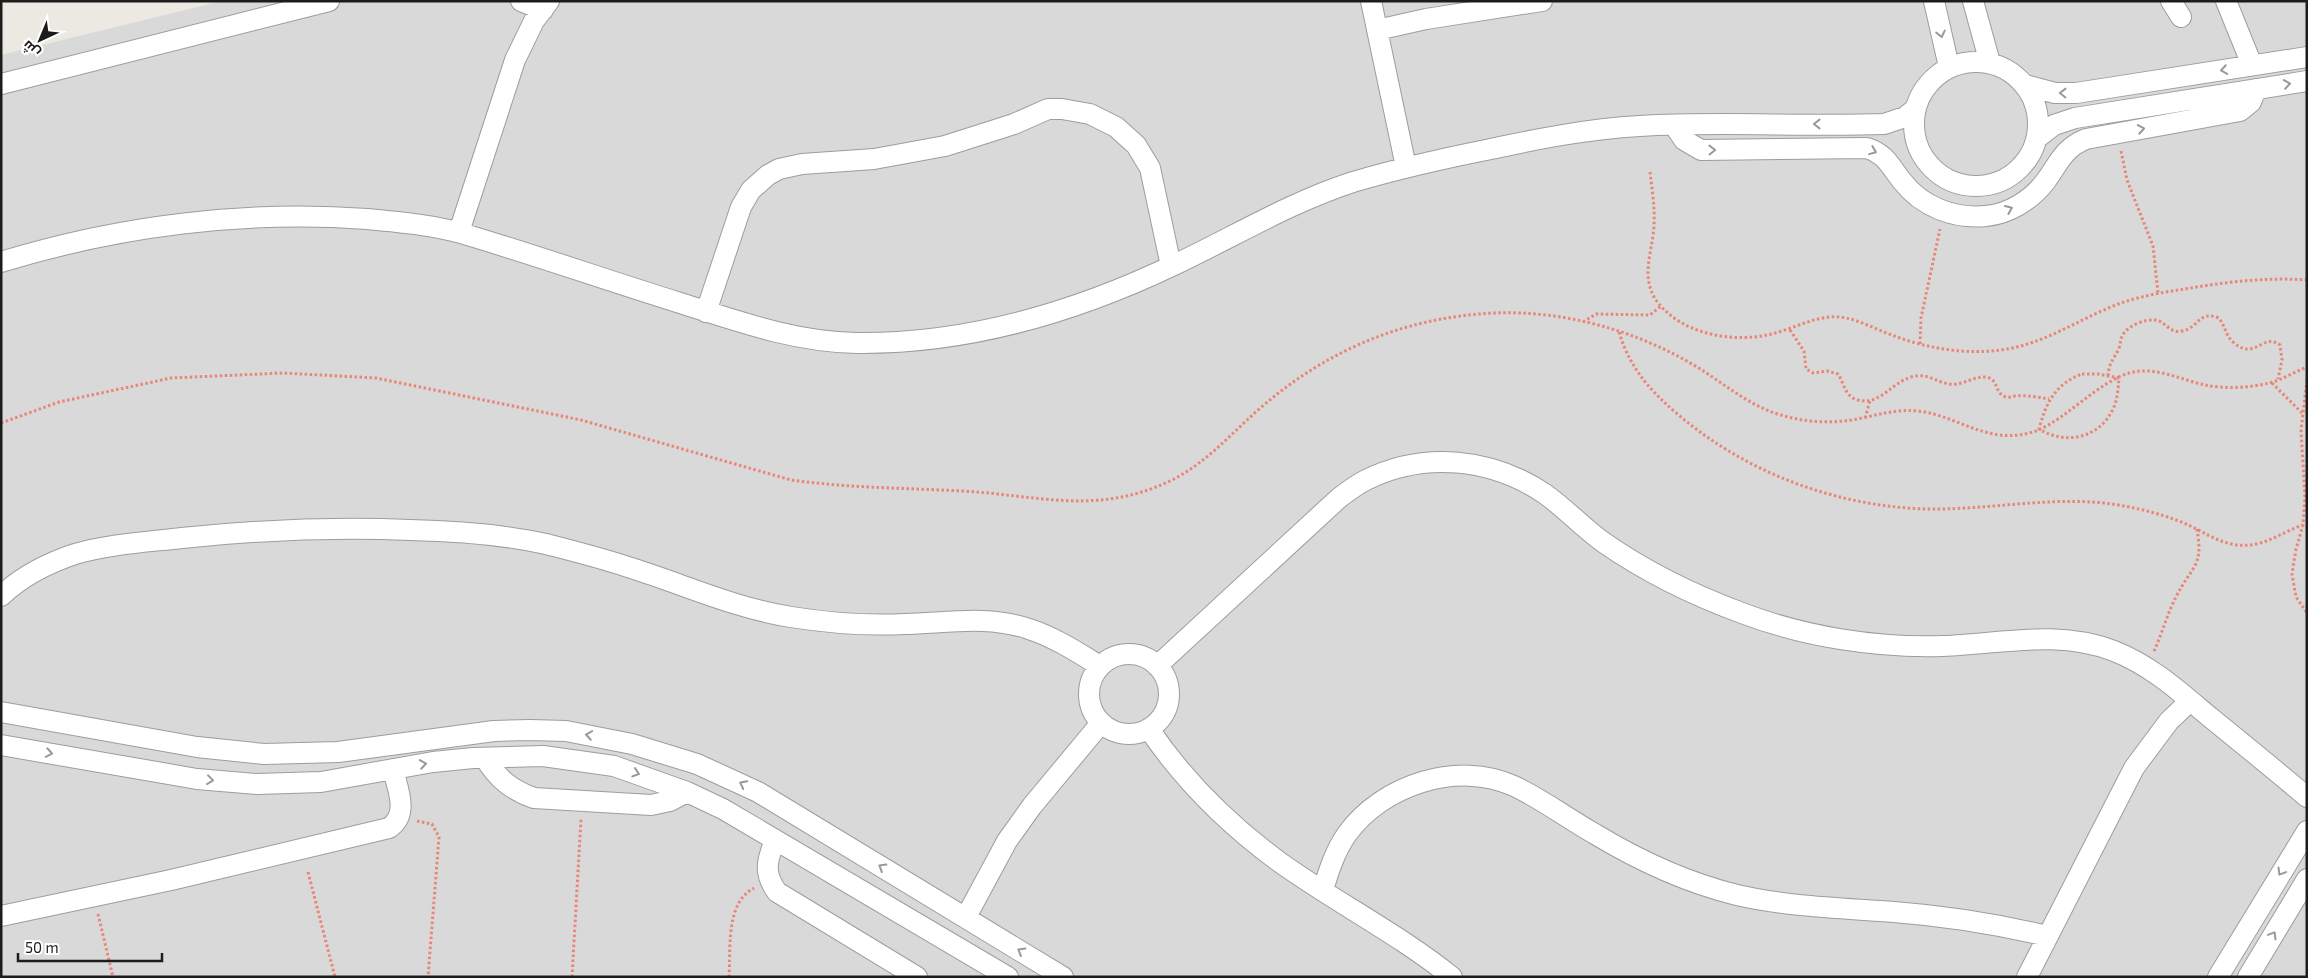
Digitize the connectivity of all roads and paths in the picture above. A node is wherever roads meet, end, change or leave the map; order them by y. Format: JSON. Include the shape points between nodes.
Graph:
{"nodes":[{"id":1,"x":329,"y":1,"type":"edge"},
{"id":2,"x":521,"y":1,"type":"edge"},
{"id":3,"x":1370,"y":1,"type":"edge"},
{"id":4,"x":1542,"y":1,"type":"edge"},
{"id":5,"x":1934,"y":1,"type":"edge"},
{"id":6,"x":1973,"y":1,"type":"edge"},
{"id":7,"x":2226,"y":1,"type":"edge"},
{"id":8,"x":546,"y":5,"type":"edge"},
{"id":9,"x":1377,"y":30,"type":"junction"},
{"id":10,"x":2307,"y":57,"type":"edge"},
{"id":11,"x":1990,"y":63,"type":"junction"},
{"id":12,"x":2252,"y":65,"type":"junction"},
{"id":13,"x":1948,"y":67,"type":"junction"},
{"id":14,"x":2188,"y":76,"type":"junction"},
{"id":15,"x":2307,"y":81,"type":"edge"},
{"id":16,"x":1,"y":84,"type":"edge"},
{"id":17,"x":2025,"y":85,"type":"junction"},
{"id":18,"x":2256,"y":89,"type":"junction"},
{"id":19,"x":2191,"y":98,"type":"junction"},
{"id":20,"x":1915,"y":109,"type":"junction"},
{"id":21,"x":1674,"y":125,"type":"junction"},
{"id":22,"x":2129,"y":131,"type":"junction"},
{"id":23,"x":2037,"y":138,"type":"junction"},
{"id":24,"x":1406,"y":167,"type":"junction"},
{"id":25,"x":1650,"y":172,"type":"dead end"},
{"id":26,"x":1944,"y":211,"type":"junction"},
{"id":27,"x":458,"y":232,"type":"junction"},
{"id":28,"x":1,"y":262,"type":"edge"},
{"id":29,"x":1171,"y":266,"type":"junction"},
{"id":30,"x":2307,"y":280,"type":"edge"},
{"id":31,"x":2158,"y":293,"type":"junction"},
{"id":32,"x":1661,"y":306,"type":"junction"},
{"id":33,"x":706,"y":312,"type":"junction"},
{"id":34,"x":1582,"y":322,"type":"junction"},
{"id":35,"x":1790,"y":330,"type":"junction"},
{"id":36,"x":1619,"y":332,"type":"junction"},
{"id":37,"x":1920,"y":344,"type":"junction"},
{"id":38,"x":2307,"y":367,"type":"edge"},
{"id":39,"x":2108,"y":376,"type":"junction"},
{"id":40,"x":2119,"y":378,"type":"junction"},
{"id":41,"x":2278,"y":380,"type":"junction"},
{"id":42,"x":2307,"y":380,"type":"edge"},
{"id":43,"x":2272,"y":383,"type":"junction"},
{"id":44,"x":2049,"y":399,"type":"junction"},
{"id":45,"x":1870,"y":401,"type":"junction"},
{"id":46,"x":2302,"y":413,"type":"junction"},
{"id":47,"x":1865,"y":418,"type":"junction"},
{"id":48,"x":1,"y":423,"type":"edge"},
{"id":49,"x":2039,"y":430,"type":"junction"},
{"id":50,"x":2303,"y":525,"type":"junction"},
{"id":51,"x":2196,"y":528,"type":"junction"},
{"id":52,"x":1,"y":596,"type":"edge"},
{"id":53,"x":2307,"y":613,"type":"edge"},
{"id":54,"x":1100,"y":666,"type":"junction"},
{"id":55,"x":1157,"y":666,"type":"junction"},
{"id":56,"x":2147,"y":667,"type":"junction"},
{"id":57,"x":2190,"y":701,"type":"junction"},
{"id":58,"x":1,"y":712,"type":"edge"},
{"id":59,"x":1101,"y":723,"type":"junction"},
{"id":60,"x":1149,"y":729,"type":"junction"},
{"id":61,"x":1,"y":745,"type":"edge"},
{"id":62,"x":485,"y":758,"type":"junction"},
{"id":63,"x":393,"y":769,"type":"junction"},
{"id":64,"x":687,"y":792,"type":"junction"},
{"id":65,"x":2307,"y":797,"type":"edge"},
{"id":66,"x":582,"y":801,"type":"junction"},
{"id":67,"x":399,"y":819,"type":"junction"},
{"id":68,"x":2307,"y":831,"type":"edge"},
{"id":69,"x":775,"y":840,"type":"junction"},
{"id":70,"x":308,"y":872,"type":"dead end"},
{"id":71,"x":2307,"y":879,"type":"edge"},
{"id":72,"x":770,"y":883,"type":"junction"},
{"id":73,"x":1323,"y":890,"type":"junction"},
{"id":74,"x":93,"y":897,"type":"junction"},
{"id":75,"x":1,"y":916,"type":"edge"},
{"id":76,"x":966,"y":918,"type":"junction"},
{"id":77,"x":2047,"y":936,"type":"junction"},
{"id":78,"x":113,"y":977,"type":"edge"},
{"id":79,"x":335,"y":977,"type":"edge"},
{"id":80,"x":428,"y":977,"type":"edge"},
{"id":81,"x":572,"y":977,"type":"edge"},
{"id":82,"x":729,"y":977,"type":"edge"},
{"id":83,"x":917,"y":977,"type":"edge"},
{"id":84,"x":1008,"y":977,"type":"edge"},
{"id":85,"x":1063,"y":977,"type":"edge"},
{"id":86,"x":1452,"y":977,"type":"edge"},
{"id":87,"x":2027,"y":977,"type":"edge"},
{"id":88,"x":2218,"y":977,"type":"edge"},
{"id":89,"x":2248,"y":977,"type":"edge"}],
"edges":[{"from":1,"to":16,"type":"street"},
{"from":2,"to":8,"type":"street"},
{"from":3,"to":9,"type":"street"},
{"from":4,"to":9,"type":"street"},
{"from":5,"to":13,"type":"street","one_way":true},
{"from":6,"to":11,"type":"street"},
{"from":7,"to":12,"type":"street"},
{"from":8,"to":27,"type":"street","via":[[523,40],[515,60]]},
{"from":9,"to":24,"type":"street"},
{"from":10,"to":12,"type":"street"},
{"from":11,"to":13,"type":"street","via":[[1969,62]]},
{"from":11,"to":17,"type":"street","via":[[2009,71]]},
{"from":12,"to":14,"type":"street","one_way":true},
{"from":13,"to":20,"type":"street","via":[[1927,85]]},
{"from":14,"to":17,"type":"street","one_way":true,"via":[[2076,93],[2055,93]]},
{"from":14,"to":19,"type":"street"},
{"from":18,"to":15,"type":"street","one_way":true},
{"from":17,"to":23,"type":"street","via":[[2037,110]]},
{"from":18,"to":19,"type":"street"},
{"from":22,"to":18,"type":"street","one_way":true,"via":[[2240,111],[2251,102]]},
{"from":19,"to":23,"type":"street","via":[[2075,118],[2054,125]]},
{"from":20,"to":21,"type":"street","one_way":true,"via":[[1905,117],[1884,124]]},
{"from":20,"to":23,"type":"street","via":[[1915,137],[1920,151],[1937,172],[1962,184],[1990,185],[2015,173],[2032,151]]},
{"from":21,"to":24,"type":"street","via":[[1566,134]]},
{"from":21,"to":26,"type":"street","one_way":true,"via":[[1684,140],[1701,150],[1866,148],[1888,160],[1912,193]]},
{"from":26,"to":22,"type":"street","one_way":true,"via":[[1973,217],[2006,211],[2034,194],[2060,157],[2076,143]]},
{"from":22,"to":31,"type":"path","via":[[2131,145],[2120,148],[2127,180],[2153,246]]},
{"from":24,"to":29,"type":"street","via":[[1302,201]]},
{"from":25,"to":32,"type":"path","via":[[1654,218],[1648,262],[1649,282]]},
{"from":26,"to":37,"type":"path","via":[[1921,318]]},
{"from":27,"to":28,"type":"street","via":[[347,218],[248,218],[152,229],[71,244]]},
{"from":27,"to":33,"type":"street"},
{"from":29,"to":33,"type":"street","via":[[1053,314],[933,339],[865,343],[820,341],[764,330]]},
{"from":29,"to":33,"type":"street","via":[[1150,168],[1136,145],[1116,127],[1090,114],[1048,109],[1014,124],[945,146],[874,159],[802,164],[768,175],[751,190],[741,207]]},
{"from":30,"to":31,"type":"path","via":[[2240,281]]},
{"from":31,"to":37,"type":"path","via":[[2103,310],[2049,337],[2001,350],[1971,352]]},
{"from":32,"to":34,"type":"path","via":[[1650,315],[1596,314]]},
{"from":32,"to":35,"type":"path","via":[[1682,324],[1701,332],[1745,338]]},
{"from":34,"to":36,"type":"path"},
{"from":34,"to":48,"type":"path","via":[[1536,314],[1499,313],[1432,319],[1403,328],[1337,355],[1309,371],[1258,410],[1201,462],[1171,480],[1130,496],[1097,501],[1065,502],[991,493],[827,485],[791,480],[581,420],[376,378],[283,373],[171,378],[59,402]]},
{"from":35,"to":37,"type":"path","via":[[1830,317],[1848,318]]},
{"from":35,"to":45,"type":"path","via":[[1804,351],[1805,366],[1809,372],[1833,371],[1853,398]]},
{"from":36,"to":47,"type":"path","via":[[1692,364],[1746,400],[1779,415],[1814,422]]},
{"from":36,"to":51,"type":"path","via":[[1629,359],[1645,384],[1692,427],[1776,477],[1870,503],[1956,509],[2046,502],[2105,503],[2155,514]]},
{"from":38,"to":41,"type":"path"},
{"from":39,"to":40,"type":"path"},
{"from":39,"to":41,"type":"path","via":[[2109,364],[2128,329],[2146,320],[2156,320],[2176,332],[2185,331],[2200,319],[2212,315],[2219,318],[2231,341],[2244,349],[2256,349],[2268,340],[2280,345],[2282,360]]},
{"from":39,"to":44,"type":"path","via":[[2082,374],[2070,379]]},
{"from":40,"to":43,"type":"path","via":[[2144,371],[2206,386]]},
{"from":40,"to":49,"type":"path"},
{"from":40,"to":49,"type":"path","via":[[2114,408],[2093,431],[2084,436],[2055,438]]},
{"from":41,"to":43,"type":"path"},
{"from":42,"to":46,"type":"path"},
{"from":43,"to":46,"type":"path"},
{"from":44,"to":45,"type":"path","via":[[2008,397],[2000,392],[1991,378],[1953,384],[1917,376],[1898,381]]},
{"from":44,"to":49,"type":"path"},
{"from":45,"to":47,"type":"path"},
{"from":46,"to":50,"type":"path"},
{"from":47,"to":49,"type":"path","via":[[1898,410],[1914,411],[1949,419],[1985,433],[2015,434]]},
{"from":50,"to":51,"type":"path","via":[[2265,542],[2248,545],[2231,545]]},
{"from":50,"to":53,"type":"path","via":[[2292,574],[2296,597]]},
{"from":51,"to":56,"type":"path","via":[[2199,558],[2196,567],[2176,596]]},
{"from":52,"to":54,"type":"street","via":[[52,562],[106,548],[266,530],[378,528],[438,531],[497,536],[585,554],[724,602],[790,617],[867,624],[1000,622],[1055,640]]},
{"from":54,"to":55,"type":"street","via":[[1118,655],[1128,654],[1139,655]]},
{"from":54,"to":59,"type":"street","via":[[1088,695],[1094,715]]},
{"from":55,"to":56,"type":"street","via":[[1339,498],[1365,480],[1395,468],[1426,462],[1458,462],[1490,467],[1520,478],[1635,563],[1707,600],[1775,624],[1822,635],[1901,645],[1941,646],[2052,638],[2112,650]]},
{"from":55,"to":60,"type":"street","via":[[1168,684],[1168,699],[1164,714]]},
{"from":56,"to":57,"type":"street"},
{"from":57,"to":65,"type":"street"},
{"from":57,"to":77,"type":"street","via":[[2169,722],[2134,768]]},
{"from":76,"to":58,"type":"street","one_way":true,"via":[[728,777],[664,753],[603,737],[566,731],[494,731],[338,752],[264,754],[196,747]]},
{"from":59,"to":60,"type":"street","via":[[1119,734]]},
{"from":59,"to":76,"type":"street","via":[[1007,841]]},
{"from":60,"to":73,"type":"street","via":[[1181,773],[1211,805],[1244,835]]},
{"from":61,"to":63,"type":"street","one_way":true,"via":[[197,779],[247,784],[322,782]]},
{"from":63,"to":62,"type":"street","one_way":true},
{"from":62,"to":64,"type":"street","one_way":true,"via":[[543,756],[586,761],[614,766]]},
{"from":62,"to":66,"type":"street","via":[[500,779],[521,794]]},
{"from":63,"to":67,"type":"street","via":[[401,806]]},
{"from":64,"to":66,"type":"street","via":[[670,801],[651,805]]},
{"from":64,"to":69,"type":"street"},
{"from":66,"to":81,"type":"path"},
{"from":67,"to":74,"type":"street","via":[[383,830]]},
{"from":67,"to":80,"type":"path","via":[[432,824],[440,837]]},
{"from":68,"to":88,"type":"street","one_way":true},
{"from":69,"to":72,"type":"street","via":[[766,862]]},
{"from":69,"to":84,"type":"street"},
{"from":70,"to":79,"type":"path"},
{"from":89,"to":71,"type":"street","one_way":true},
{"from":72,"to":82,"type":"path","via":[[750,890],[736,906]]},
{"from":72,"to":83,"type":"street","via":[[785,898]]},
{"from":73,"to":77,"type":"street","via":[[1332,860],[1347,834],[1368,811],[1422,782],[1453,776],[1483,778],[1513,786],[1598,836],[1651,862],[1696,882],[1735,894],[1783,904],[1932,916]]},
{"from":73,"to":86,"type":"street","via":[[1394,934]]},
{"from":74,"to":75,"type":"street"},
{"from":74,"to":78,"type":"path"},
{"from":85,"to":76,"type":"street","one_way":true},
{"from":77,"to":87,"type":"street"}]}
